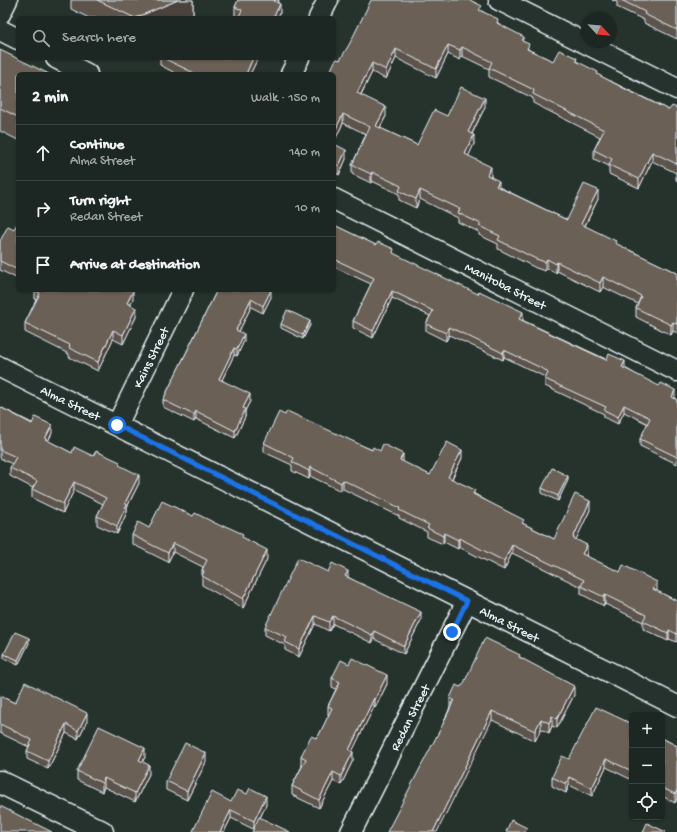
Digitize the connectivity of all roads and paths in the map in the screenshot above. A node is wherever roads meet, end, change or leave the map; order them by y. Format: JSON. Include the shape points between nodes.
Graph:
{"nodes":[{"id":1,"x":7,"y":0,"type":"edge"},
{"id":2,"x":328,"y":0,"type":"edge"},
{"id":3,"x":499,"y":0,"type":"edge"},
{"id":4,"x":0,"y":14,"type":"edge"},
{"id":5,"x":320,"y":16,"type":"edge"},
{"id":6,"x":0,"y":30,"type":"edge"},
{"id":7,"x":16,"y":38,"type":"edge"},
{"id":8,"x":60,"y":60,"type":"edge"},
{"id":9,"x":298,"y":60,"type":"edge"},
{"id":10,"x":83,"y":72,"type":"edge"},
{"id":11,"x":292,"y":72,"type":"edge"},
{"id":12,"x":677,"y":89,"type":"edge"},
{"id":13,"x":336,"y":200,"type":"edge"},
{"id":14,"x":182,"y":292,"type":"edge"},
{"id":15,"x":0,"y":367,"type":"edge"},
{"id":16,"x":677,"y":371,"type":"edge"},
{"id":17,"x":117,"y":425,"type":"junction"},
{"id":18,"x":467,"y":601,"type":"junction"},
{"id":19,"x":677,"y":706,"type":"edge"},
{"id":20,"x":0,"y":782,"type":"edge"},
{"id":21,"x":102,"y":832,"type":"edge"},
{"id":22,"x":351,"y":832,"type":"edge"}],
"edges":[{"from":1,"to":4,"type":"street"},
{"from":2,"to":5,"type":"street"},
{"from":3,"to":12,"type":"street"},
{"from":6,"to":7,"type":"street"},
{"from":8,"to":10,"type":"street"},
{"from":9,"to":11,"type":"street"},
{"from":13,"to":16,"type":"street","name":"Manitoba Street"},
{"from":14,"to":17,"type":"street","name":"Kains Street"},
{"from":15,"to":17,"type":"street","name":"Alma Street"},
{"from":17,"to":18,"type":"street","name":"Alma Street"},
{"from":18,"to":19,"type":"street","name":"Alma Street"},
{"from":18,"to":22,"type":"street","name":"Redan Street"},
{"from":20,"to":21,"type":"street"}]}
